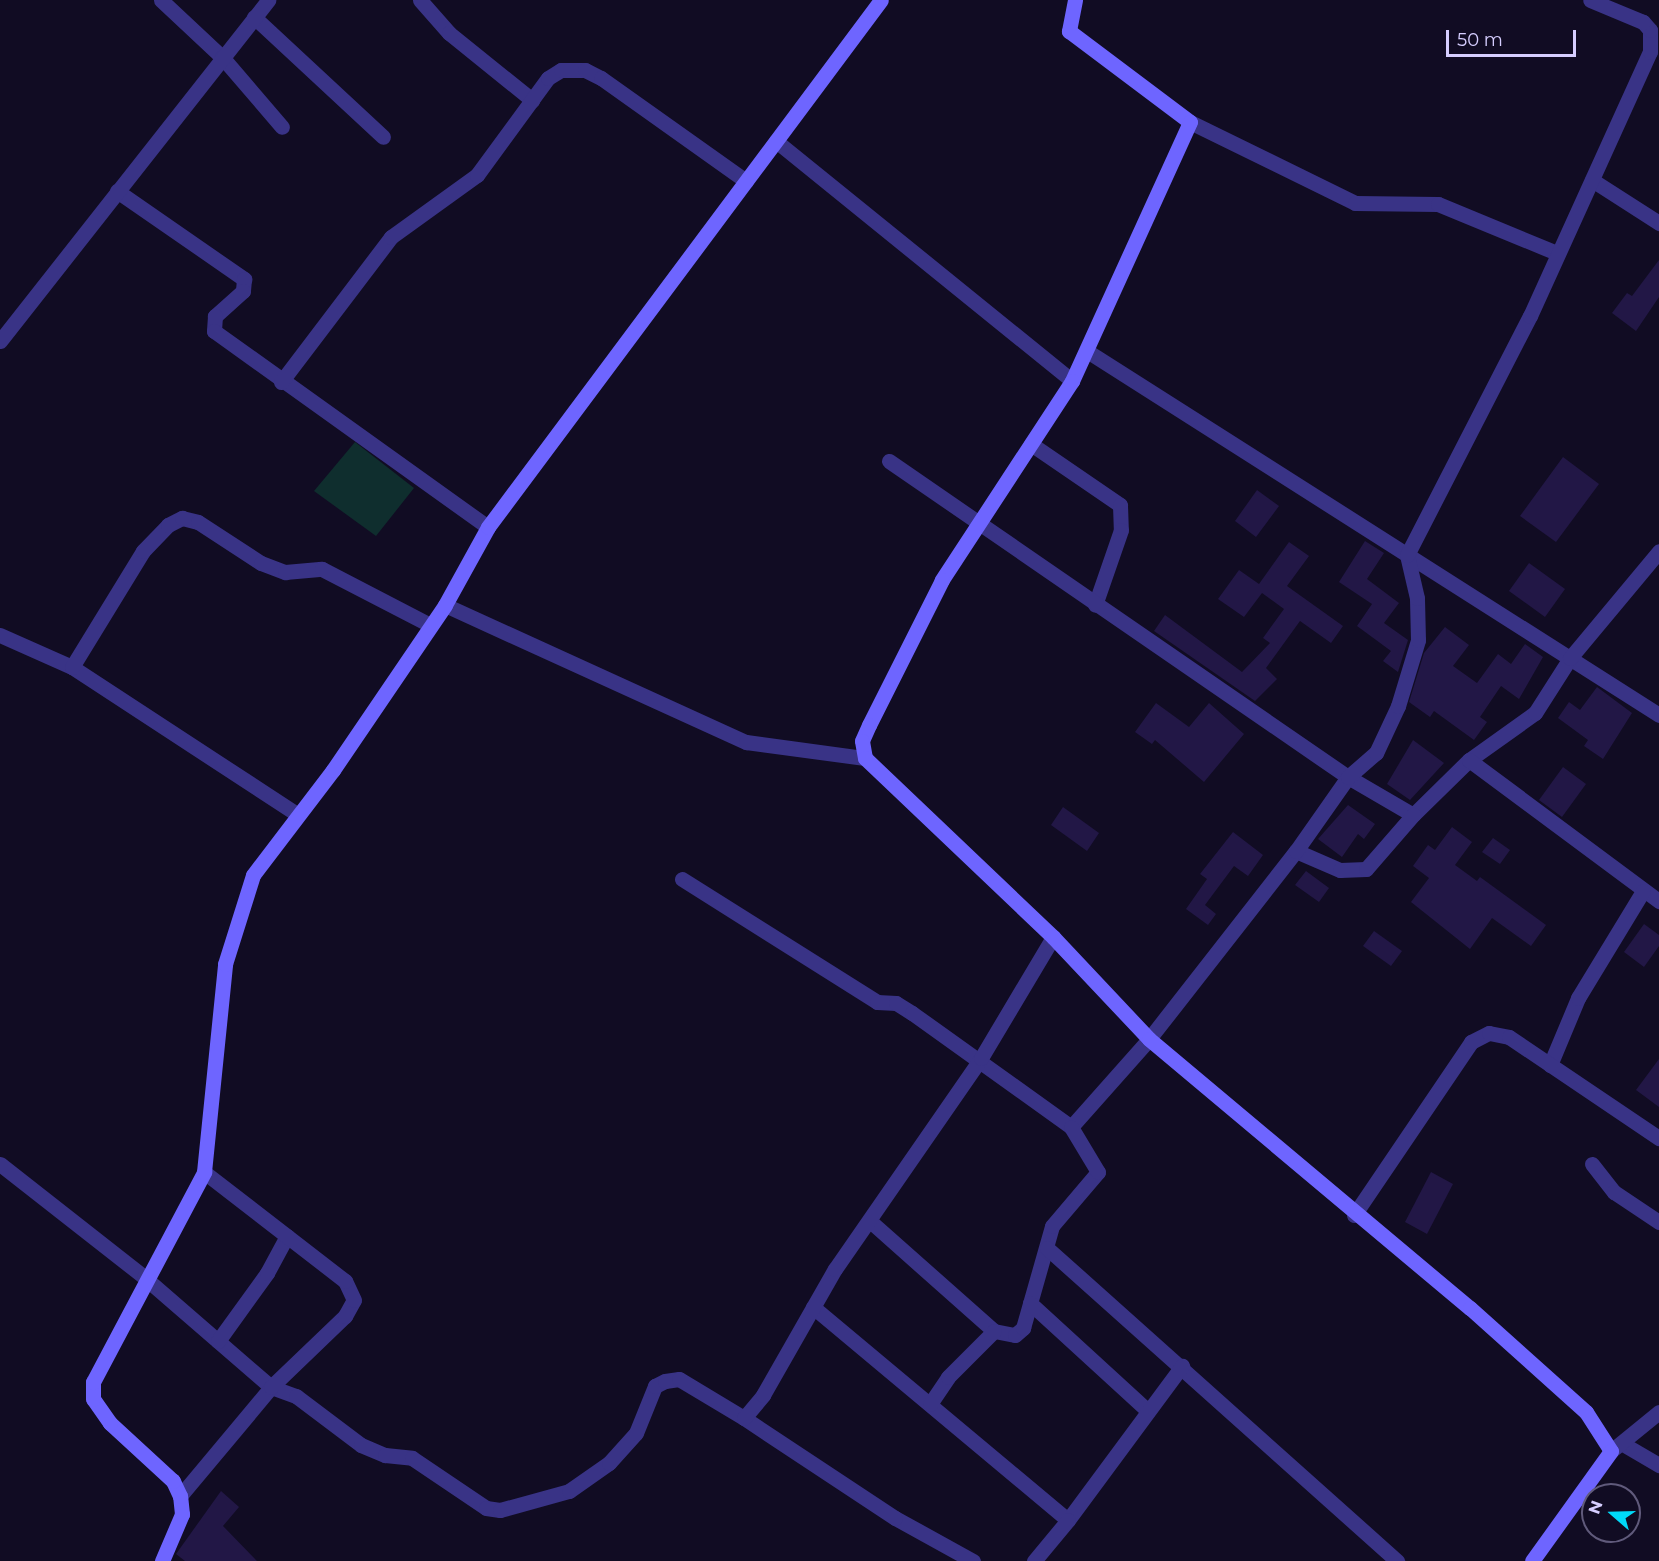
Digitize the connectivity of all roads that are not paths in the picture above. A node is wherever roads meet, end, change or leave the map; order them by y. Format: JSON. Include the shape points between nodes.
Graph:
{"nodes":[{"id":1,"x":161,"y":0,"type":"edge"},
{"id":2,"x":268,"y":0,"type":"edge"},
{"id":3,"x":420,"y":0,"type":"edge"},
{"id":4,"x":881,"y":0,"type":"edge"},
{"id":5,"x":1075,"y":0,"type":"edge"},
{"id":6,"x":1590,"y":0,"type":"edge"},
{"id":7,"x":255,"y":17,"type":"junction"},
{"id":8,"x":222,"y":57,"type":"junction"},
{"id":9,"x":532,"y":100,"type":"junction"},
{"id":10,"x":1190,"y":122,"type":"junction"},
{"id":11,"x":282,"y":127,"type":"dead end"},
{"id":12,"x":383,"y":137,"type":"dead end"},
{"id":13,"x":776,"y":141,"type":"junction"},
{"id":14,"x":1592,"y":180,"type":"junction"},
{"id":15,"x":746,"y":181,"type":"junction"},
{"id":16,"x":117,"y":191,"type":"junction"},
{"id":17,"x":1659,"y":223,"type":"edge"},
{"id":18,"x":1557,"y":253,"type":"junction"},
{"id":19,"x":0,"y":341,"type":"edge"},
{"id":20,"x":1088,"y":351,"type":"junction"},
{"id":21,"x":1072,"y":381,"type":"junction"},
{"id":22,"x":281,"y":382,"type":"junction"},
{"id":23,"x":1031,"y":444,"type":"junction"},
{"id":24,"x":889,"y":461,"type":"dead end"},
{"id":25,"x":979,"y":523,"type":"junction"},
{"id":26,"x":488,"y":527,"type":"junction"},
{"id":27,"x":1659,"y":551,"type":"edge"},
{"id":28,"x":1407,"y":555,"type":"junction"},
{"id":29,"x":445,"y":605,"type":"junction"},
{"id":30,"x":1095,"y":605,"type":"junction"},
{"id":31,"x":430,"y":625,"type":"junction"},
{"id":32,"x":0,"y":635,"type":"edge"},
{"id":33,"x":1570,"y":658,"type":"junction"},
{"id":34,"x":72,"y":667,"type":"junction"},
{"id":35,"x":1659,"y":715,"type":"edge"},
{"id":36,"x":865,"y":758,"type":"junction"},
{"id":37,"x":1469,"y":760,"type":"junction"},
{"id":38,"x":1348,"y":777,"type":"junction"},
{"id":39,"x":297,"y":814,"type":"junction"},
{"id":40,"x":1413,"y":814,"type":"junction"},
{"id":41,"x":1296,"y":851,"type":"junction"},
{"id":42,"x":682,"y":879,"type":"dead end"},
{"id":43,"x":1643,"y":891,"type":"junction"},
{"id":44,"x":1659,"y":901,"type":"edge"},
{"id":45,"x":1053,"y":937,"type":"junction"},
{"id":46,"x":1149,"y":1039,"type":"junction"},
{"id":47,"x":981,"y":1058,"type":"junction"},
{"id":48,"x":1550,"y":1065,"type":"junction"},
{"id":49,"x":1071,"y":1127,"type":"junction"},
{"id":50,"x":1659,"y":1138,"type":"edge"},
{"id":51,"x":0,"y":1164,"type":"edge"},
{"id":52,"x":1592,"y":1164,"type":"dead end"},
{"id":53,"x":204,"y":1172,"type":"junction"},
{"id":54,"x":1354,"y":1215,"type":"junction"},
{"id":55,"x":870,"y":1221,"type":"junction"},
{"id":56,"x":1659,"y":1222,"type":"edge"},
{"id":57,"x":287,"y":1236,"type":"junction"},
{"id":58,"x":1047,"y":1248,"type":"junction"},
{"id":59,"x":144,"y":1277,"type":"junction"},
{"id":60,"x":1030,"y":1303,"type":"junction"},
{"id":61,"x":813,"y":1307,"type":"junction"},
{"id":62,"x":994,"y":1330,"type":"junction"},
{"id":63,"x":218,"y":1341,"type":"junction"},
{"id":64,"x":1182,"y":1366,"type":"junction"},
{"id":65,"x":271,"y":1387,"type":"junction"},
{"id":66,"x":930,"y":1404,"type":"junction"},
{"id":67,"x":1148,"y":1411,"type":"junction"},
{"id":68,"x":1659,"y":1412,"type":"edge"},
{"id":69,"x":744,"y":1418,"type":"junction"},
{"id":70,"x":1617,"y":1447,"type":"junction"},
{"id":71,"x":1659,"y":1465,"type":"edge"},
{"id":72,"x":180,"y":1496,"type":"junction"},
{"id":73,"x":1068,"y":1520,"type":"junction"},
{"id":74,"x":162,"y":1561,"type":"edge"},
{"id":75,"x":974,"y":1561,"type":"edge"},
{"id":76,"x":1034,"y":1561,"type":"edge"},
{"id":77,"x":1397,"y":1561,"type":"edge"},
{"id":78,"x":1532,"y":1561,"type":"edge"}],
"edges":[{"from":1,"to":8,"type":"street"},
{"from":2,"to":7,"type":"street"},
{"from":3,"to":9,"type":"street","via":[[449,33]]},
{"from":4,"to":13,"type":"street"},
{"from":5,"to":10,"type":"street","via":[[1070,31]]},
{"from":6,"to":14,"type":"street","via":[[1643,22],[1652,40],[1644,73]]},
{"from":7,"to":8,"type":"street"},
{"from":7,"to":12,"type":"street"},
{"from":8,"to":11,"type":"street"},
{"from":8,"to":16,"type":"street"},
{"from":9,"to":15,"type":"street","via":[[548,78],[561,70],[585,70]]},
{"from":9,"to":22,"type":"street","via":[[477,175],[391,237]]},
{"from":10,"to":18,"type":"street","via":[[1355,203],[1438,204]]},
{"from":10,"to":20,"type":"street"},
{"from":13,"to":15,"type":"street"},
{"from":13,"to":21,"type":"street"},
{"from":14,"to":17,"type":"street"},
{"from":14,"to":18,"type":"street"},
{"from":15,"to":26,"type":"street"},
{"from":16,"to":19,"type":"street"},
{"from":16,"to":22,"type":"street","via":[[244,279],[243,291],[215,316],[214,331]]},
{"from":18,"to":28,"type":"street","via":[[1530,316]]},
{"from":20,"to":21,"type":"street"},
{"from":20,"to":28,"type":"street"},
{"from":21,"to":23,"type":"street"},
{"from":22,"to":26,"type":"street"},
{"from":23,"to":25,"type":"street"},
{"from":23,"to":30,"type":"street","via":[[1120,506],[1120,530]]},
{"from":24,"to":25,"type":"street"},
{"from":25,"to":30,"type":"street"},
{"from":25,"to":36,"type":"street","via":[[942,580],[897,666],[862,741]]},
{"from":26,"to":29,"type":"street"},
{"from":27,"to":33,"type":"street"},
{"from":28,"to":33,"type":"street"},
{"from":28,"to":38,"type":"street","via":[[1417,598],[1418,640],[1412,667],[1376,753]]},
{"from":29,"to":31,"type":"street"},
{"from":29,"to":36,"type":"street","via":[[746,742]]},
{"from":30,"to":38,"type":"street"},
{"from":31,"to":34,"type":"street","via":[[322,569],[285,572],[261,563],[198,522],[182,518],[168,525],[143,551]]},
{"from":31,"to":39,"type":"street","via":[[333,770]]},
{"from":32,"to":34,"type":"street"},
{"from":33,"to":35,"type":"street"},
{"from":33,"to":37,"type":"street","via":[[1535,714]]},
{"from":34,"to":39,"type":"street"},
{"from":36,"to":45,"type":"street"},
{"from":37,"to":40,"type":"street"},
{"from":37,"to":43,"type":"street"},
{"from":38,"to":40,"type":"street"},
{"from":38,"to":41,"type":"street"},
{"from":39,"to":53,"type":"street","via":[[253,875],[236,919],[225,964]]},
{"from":40,"to":41,"type":"street","via":[[1366,869],[1340,870]]},
{"from":41,"to":46,"type":"street"},
{"from":42,"to":47,"type":"street","via":[[877,1002],[896,1003]]},
{"from":43,"to":44,"type":"street"},
{"from":43,"to":48,"type":"street","via":[[1578,998]]},
{"from":45,"to":46,"type":"street"},
{"from":45,"to":47,"type":"street"},
{"from":46,"to":49,"type":"street"},
{"from":46,"to":54,"type":"street"},
{"from":47,"to":49,"type":"street"},
{"from":47,"to":55,"type":"street"},
{"from":48,"to":50,"type":"street"},
{"from":48,"to":54,"type":"street","via":[[1509,1037],[1489,1032],[1471,1042]]},
{"from":49,"to":58,"type":"street","via":[[1098,1172],[1052,1226]]},
{"from":51,"to":59,"type":"street"},
{"from":52,"to":56,"type":"street","via":[[1614,1192]]},
{"from":53,"to":57,"type":"street"},
{"from":53,"to":59,"type":"street"},
{"from":54,"to":70,"type":"street","via":[[1470,1308],[1586,1412]]},
{"from":55,"to":61,"type":"street"},
{"from":55,"to":62,"type":"street"},
{"from":57,"to":63,"type":"street","via":[[267,1273]]},
{"from":57,"to":65,"type":"street","via":[[345,1281],[354,1300],[327,1336]]},
{"from":58,"to":60,"type":"street"},
{"from":58,"to":64,"type":"street"},
{"from":59,"to":63,"type":"street"},
{"from":59,"to":72,"type":"street","via":[[104,1354],[93,1382],[93,1400],[117,1429],[173,1481]]},
{"from":60,"to":62,"type":"street","via":[[1023,1328],[1015,1335]]},
{"from":60,"to":67,"type":"street"},
{"from":61,"to":66,"type":"street"},
{"from":61,"to":69,"type":"street","via":[[763,1395]]},
{"from":62,"to":66,"type":"street","via":[[964,1359]]},
{"from":63,"to":65,"type":"street"},
{"from":64,"to":67,"type":"street"},
{"from":64,"to":77,"type":"street"},
{"from":65,"to":69,"type":"street","via":[[296,1396],[361,1445],[385,1455],[412,1458],[477,1503],[500,1510],[569,1491],[609,1463],[636,1433],[656,1386],[664,1381],[679,1379]]},
{"from":65,"to":72,"type":"street"},
{"from":66,"to":73,"type":"street"},
{"from":67,"to":73,"type":"street"},
{"from":68,"to":70,"type":"street"},
{"from":69,"to":75,"type":"street","via":[[895,1518]]},
{"from":70,"to":71,"type":"street"},
{"from":70,"to":78,"type":"street"},
{"from":72,"to":74,"type":"street","via":[[183,1514]]},
{"from":73,"to":76,"type":"street"}]}
